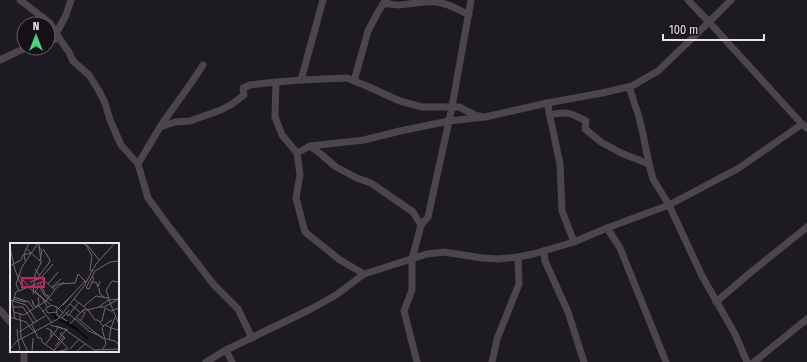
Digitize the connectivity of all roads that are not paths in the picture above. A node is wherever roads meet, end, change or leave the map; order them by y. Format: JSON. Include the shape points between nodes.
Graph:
{"nodes":[{"id":1,"x":20,"y":0,"type":"edge"},
{"id":2,"x":71,"y":0,"type":"edge"},
{"id":3,"x":323,"y":0,"type":"edge"},
{"id":4,"x":471,"y":0,"type":"edge"},
{"id":5,"x":688,"y":0,"type":"edge"},
{"id":6,"x":731,"y":0,"type":"edge"},
{"id":7,"x":384,"y":2,"type":"edge"},
{"id":8,"x":468,"y":15,"type":"junction"},
{"id":9,"x":709,"y":22,"type":"junction"},
{"id":10,"x":58,"y":36,"type":"junction"},
{"id":11,"x":16,"y":52,"type":"edge"},
{"id":12,"x":0,"y":60,"type":"edge"},
{"id":13,"x":203,"y":65,"type":"dead end"},
{"id":14,"x":301,"y":80,"type":"junction"},
{"id":15,"x":354,"y":81,"type":"junction"},
{"id":16,"x":276,"y":82,"type":"junction"},
{"id":17,"x":629,"y":87,"type":"junction"},
{"id":18,"x":548,"y":103,"type":"junction"},
{"id":19,"x":452,"y":108,"type":"junction"},
{"id":20,"x":550,"y":115,"type":"junction"},
{"id":21,"x":485,"y":117,"type":"junction"},
{"id":22,"x":449,"y":121,"type":"junction"},
{"id":23,"x":805,"y":126,"type":"edge"},
{"id":24,"x":160,"y":127,"type":"junction"},
{"id":25,"x":310,"y":146,"type":"junction"},
{"id":26,"x":297,"y":153,"type":"junction"},
{"id":27,"x":138,"y":164,"type":"junction"},
{"id":28,"x":648,"y":164,"type":"junction"},
{"id":29,"x":669,"y":205,"type":"junction"},
{"id":30,"x":421,"y":225,"type":"junction"},
{"id":31,"x":807,"y":227,"type":"edge"},
{"id":32,"x":607,"y":228,"type":"junction"},
{"id":33,"x":574,"y":242,"type":"junction"},
{"id":34,"x":544,"y":251,"type":"junction"},
{"id":35,"x":518,"y":257,"type":"junction"},
{"id":36,"x":412,"y":258,"type":"junction"},
{"id":37,"x":364,"y":274,"type":"junction"},
{"id":38,"x":716,"y":302,"type":"junction"},
{"id":39,"x":0,"y":310,"type":"edge"},
{"id":40,"x":807,"y":319,"type":"edge"},
{"id":41,"x":10,"y":322,"type":"edge"},
{"id":42,"x":252,"y":338,"type":"junction"},
{"id":43,"x":226,"y":350,"type":"junction"},
{"id":44,"x":206,"y":362,"type":"edge"},
{"id":45,"x":232,"y":362,"type":"edge"},
{"id":46,"x":417,"y":362,"type":"edge"},
{"id":47,"x":492,"y":362,"type":"edge"},
{"id":48,"x":584,"y":362,"type":"edge"},
{"id":49,"x":666,"y":362,"type":"edge"},
{"id":50,"x":747,"y":362,"type":"edge"},
{"id":51,"x":754,"y":362,"type":"edge"}],
"edges":[{"from":1,"to":10,"type":"street","via":[[50,23]]},
{"from":2,"to":10,"type":"street"},
{"from":3,"to":14,"type":"street"},
{"from":4,"to":8,"type":"street"},
{"from":5,"to":9,"type":"street"},
{"from":6,"to":9,"type":"street"},
{"from":7,"to":8,"type":"street","via":[[397,5],[438,2]]},
{"from":7,"to":15,"type":"street","via":[[368,31]]},
{"from":8,"to":19,"type":"street"},
{"from":9,"to":17,"type":"street","via":[[658,71]]},
{"from":9,"to":23,"type":"street"},
{"from":10,"to":27,"type":"street","via":[[73,61],[89,75],[99,91],[121,145]]},
{"from":11,"to":12,"type":"street"},
{"from":13,"to":24,"type":"street"},
{"from":14,"to":15,"type":"street","via":[[347,78]]},
{"from":14,"to":16,"type":"street"},
{"from":15,"to":19,"type":"street","via":[[422,108]]},
{"from":16,"to":24,"type":"street","via":[[250,85],[243,88],[244,95],[221,110],[190,121]]},
{"from":16,"to":26,"type":"street","via":[[275,117],[282,135]]},
{"from":17,"to":18,"type":"street"},
{"from":17,"to":28,"type":"street","via":[[645,141]]},
{"from":18,"to":20,"type":"street"},
{"from":18,"to":21,"type":"street"},
{"from":19,"to":21,"type":"street"},
{"from":19,"to":22,"type":"street"},
{"from":20,"to":28,"type":"street","via":[[570,113],[586,121],[585,129],[600,142]]},
{"from":20,"to":33,"type":"street","via":[[560,164],[562,211]]},
{"from":21,"to":22,"type":"street"},
{"from":22,"to":25,"type":"street","via":[[364,140]]},
{"from":22,"to":30,"type":"street","via":[[428,217]]},
{"from":23,"to":29,"type":"street","via":[[739,168]]},
{"from":24,"to":27,"type":"street"},
{"from":25,"to":26,"type":"street"},
{"from":25,"to":30,"type":"street","via":[[336,167],[371,183],[413,212]]},
{"from":26,"to":37,"type":"street","via":[[300,175],[296,198],[305,232],[340,260]]},
{"from":27,"to":42,"type":"street","via":[[148,198],[214,285],[238,309]]},
{"from":28,"to":29,"type":"street","via":[[653,179]]},
{"from":29,"to":32,"type":"street"},
{"from":29,"to":38,"type":"street"},
{"from":30,"to":36,"type":"street"},
{"from":31,"to":38,"type":"street"},
{"from":32,"to":33,"type":"street"},
{"from":32,"to":49,"type":"street","via":[[620,248]]},
{"from":33,"to":34,"type":"street"},
{"from":34,"to":35,"type":"street"},
{"from":34,"to":48,"type":"street","via":[[545,261],[568,312]]},
{"from":35,"to":36,"type":"street","via":[[482,258],[444,252]]},
{"from":35,"to":47,"type":"street","via":[[519,284],[497,339]]},
{"from":36,"to":37,"type":"street"},
{"from":36,"to":46,"type":"street","via":[[412,290],[404,311]]},
{"from":37,"to":42,"type":"street","via":[[336,295]]},
{"from":38,"to":50,"type":"street","via":[[735,334]]},
{"from":39,"to":41,"type":"street"},
{"from":40,"to":51,"type":"street"},
{"from":42,"to":43,"type":"street"},
{"from":43,"to":44,"type":"street"},
{"from":43,"to":45,"type":"street"}]}
